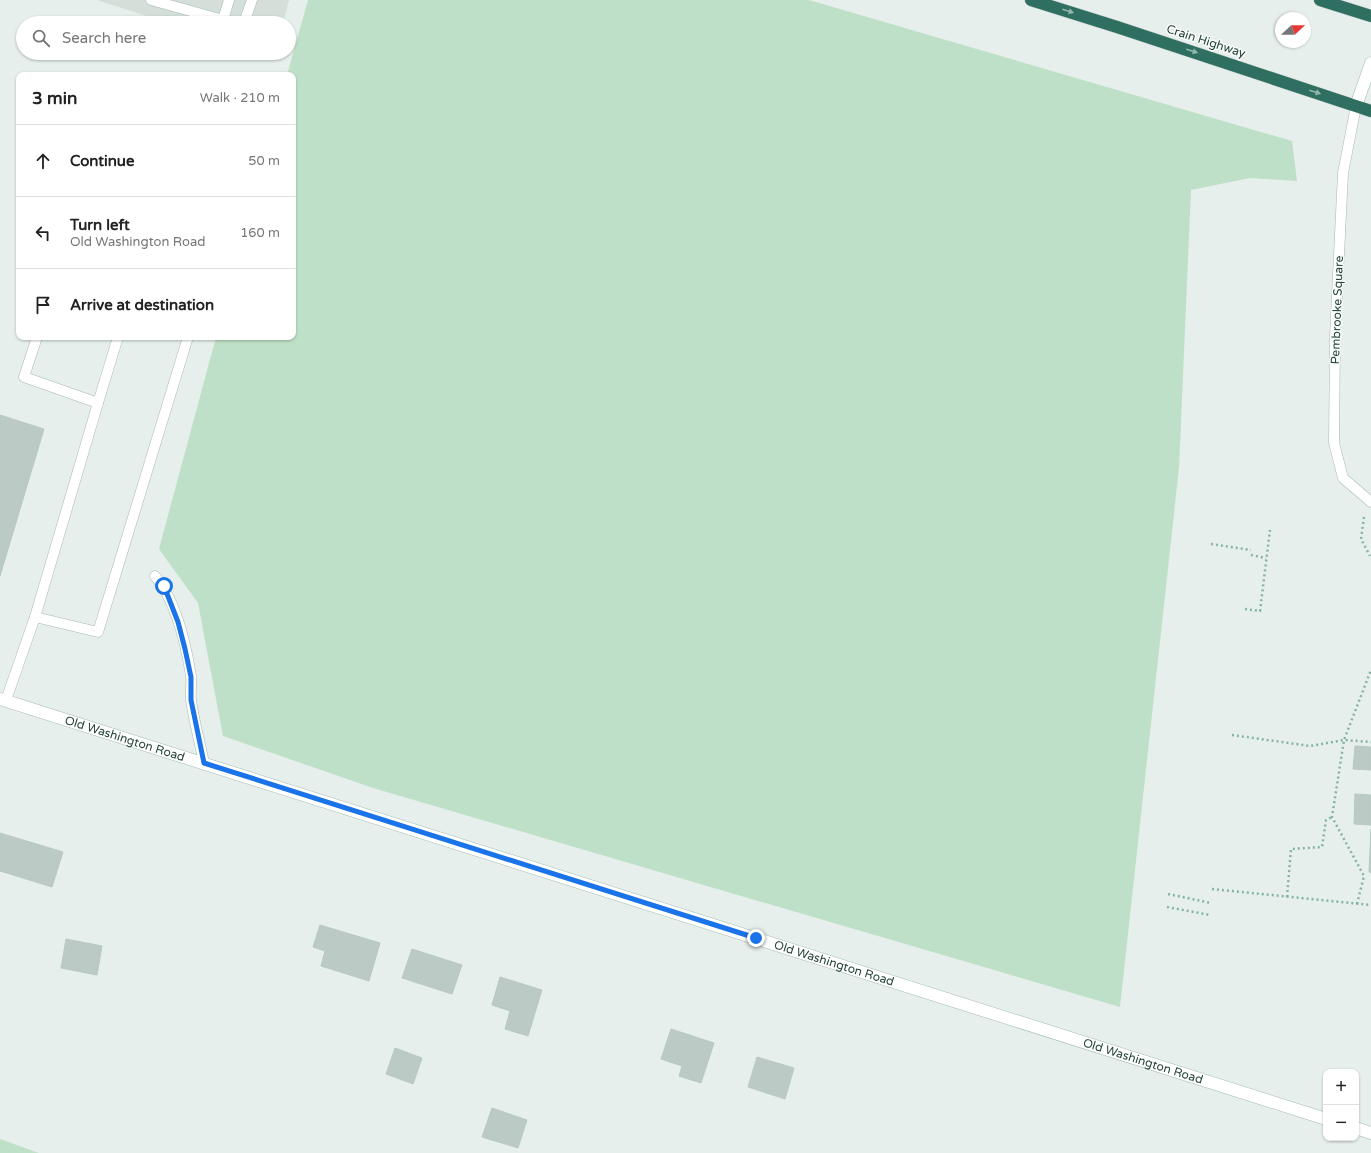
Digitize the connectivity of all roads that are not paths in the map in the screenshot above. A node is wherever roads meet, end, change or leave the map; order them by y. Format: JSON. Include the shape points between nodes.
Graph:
{"nodes":[{"id":1,"x":151,"y":0,"type":"edge"},
{"id":2,"x":229,"y":0,"type":"edge"},
{"id":3,"x":252,"y":0,"type":"edge"},
{"id":4,"x":1031,"y":0,"type":"edge"},
{"id":5,"x":1320,"y":0,"type":"edge"},
{"id":6,"x":209,"y":16,"type":"edge"},
{"id":7,"x":224,"y":16,"type":"edge"},
{"id":8,"x":246,"y":16,"type":"edge"},
{"id":9,"x":1371,"y":16,"type":"edge"},
{"id":10,"x":1371,"y":63,"type":"edge"},
{"id":11,"x":1356,"y":106,"type":"junction"},
{"id":12,"x":1371,"y":111,"type":"edge"},
{"id":13,"x":36,"y":340,"type":"edge"},
{"id":14,"x":117,"y":340,"type":"edge"},
{"id":15,"x":187,"y":340,"type":"edge"},
{"id":16,"x":98,"y":403,"type":"junction"},
{"id":17,"x":1369,"y":500,"type":"edge"},
{"id":18,"x":155,"y":576,"type":"dead end"},
{"id":19,"x":35,"y":617,"type":"junction"},
{"id":20,"x":3,"y":699,"type":"edge"},
{"id":21,"x":204,"y":763,"type":"junction"},
{"id":22,"x":1323,"y":1118,"type":"edge"},
{"id":23,"x":1359,"y":1129,"type":"edge"},
{"id":24,"x":1371,"y":1133,"type":"edge"}],
"edges":[{"from":1,"to":6,"type":"lane"},
{"from":2,"to":7,"type":"lane"},
{"from":3,"to":8,"type":"lane"},
{"from":4,"to":11,"type":"highway","name":"Crain Highway","one_way":true},
{"from":5,"to":9,"type":"highway"},
{"from":10,"to":11,"type":"main road"},
{"from":11,"to":12,"type":"highway","name":"Crain Highway"},
{"from":11,"to":17,"type":"lane","name":"Pembrooke Square","via":[[1342,173],[1335,336],[1334,443],[1343,478]]},
{"from":13,"to":16,"type":"lane","via":[[24,377]]},
{"from":14,"to":16,"type":"lane"},
{"from":15,"to":19,"type":"lane","via":[[98,632]]},
{"from":16,"to":19,"type":"lane"},
{"from":18,"to":21,"type":"lane","via":[[164,586],[184,642],[191,677],[191,700]]},
{"from":19,"to":20,"type":"lane"},
{"from":20,"to":21,"type":"main road","name":"Old Washington Road"},
{"from":21,"to":22,"type":"main road","name":"Old Washington Road"},
{"from":23,"to":24,"type":"main road"}]}
